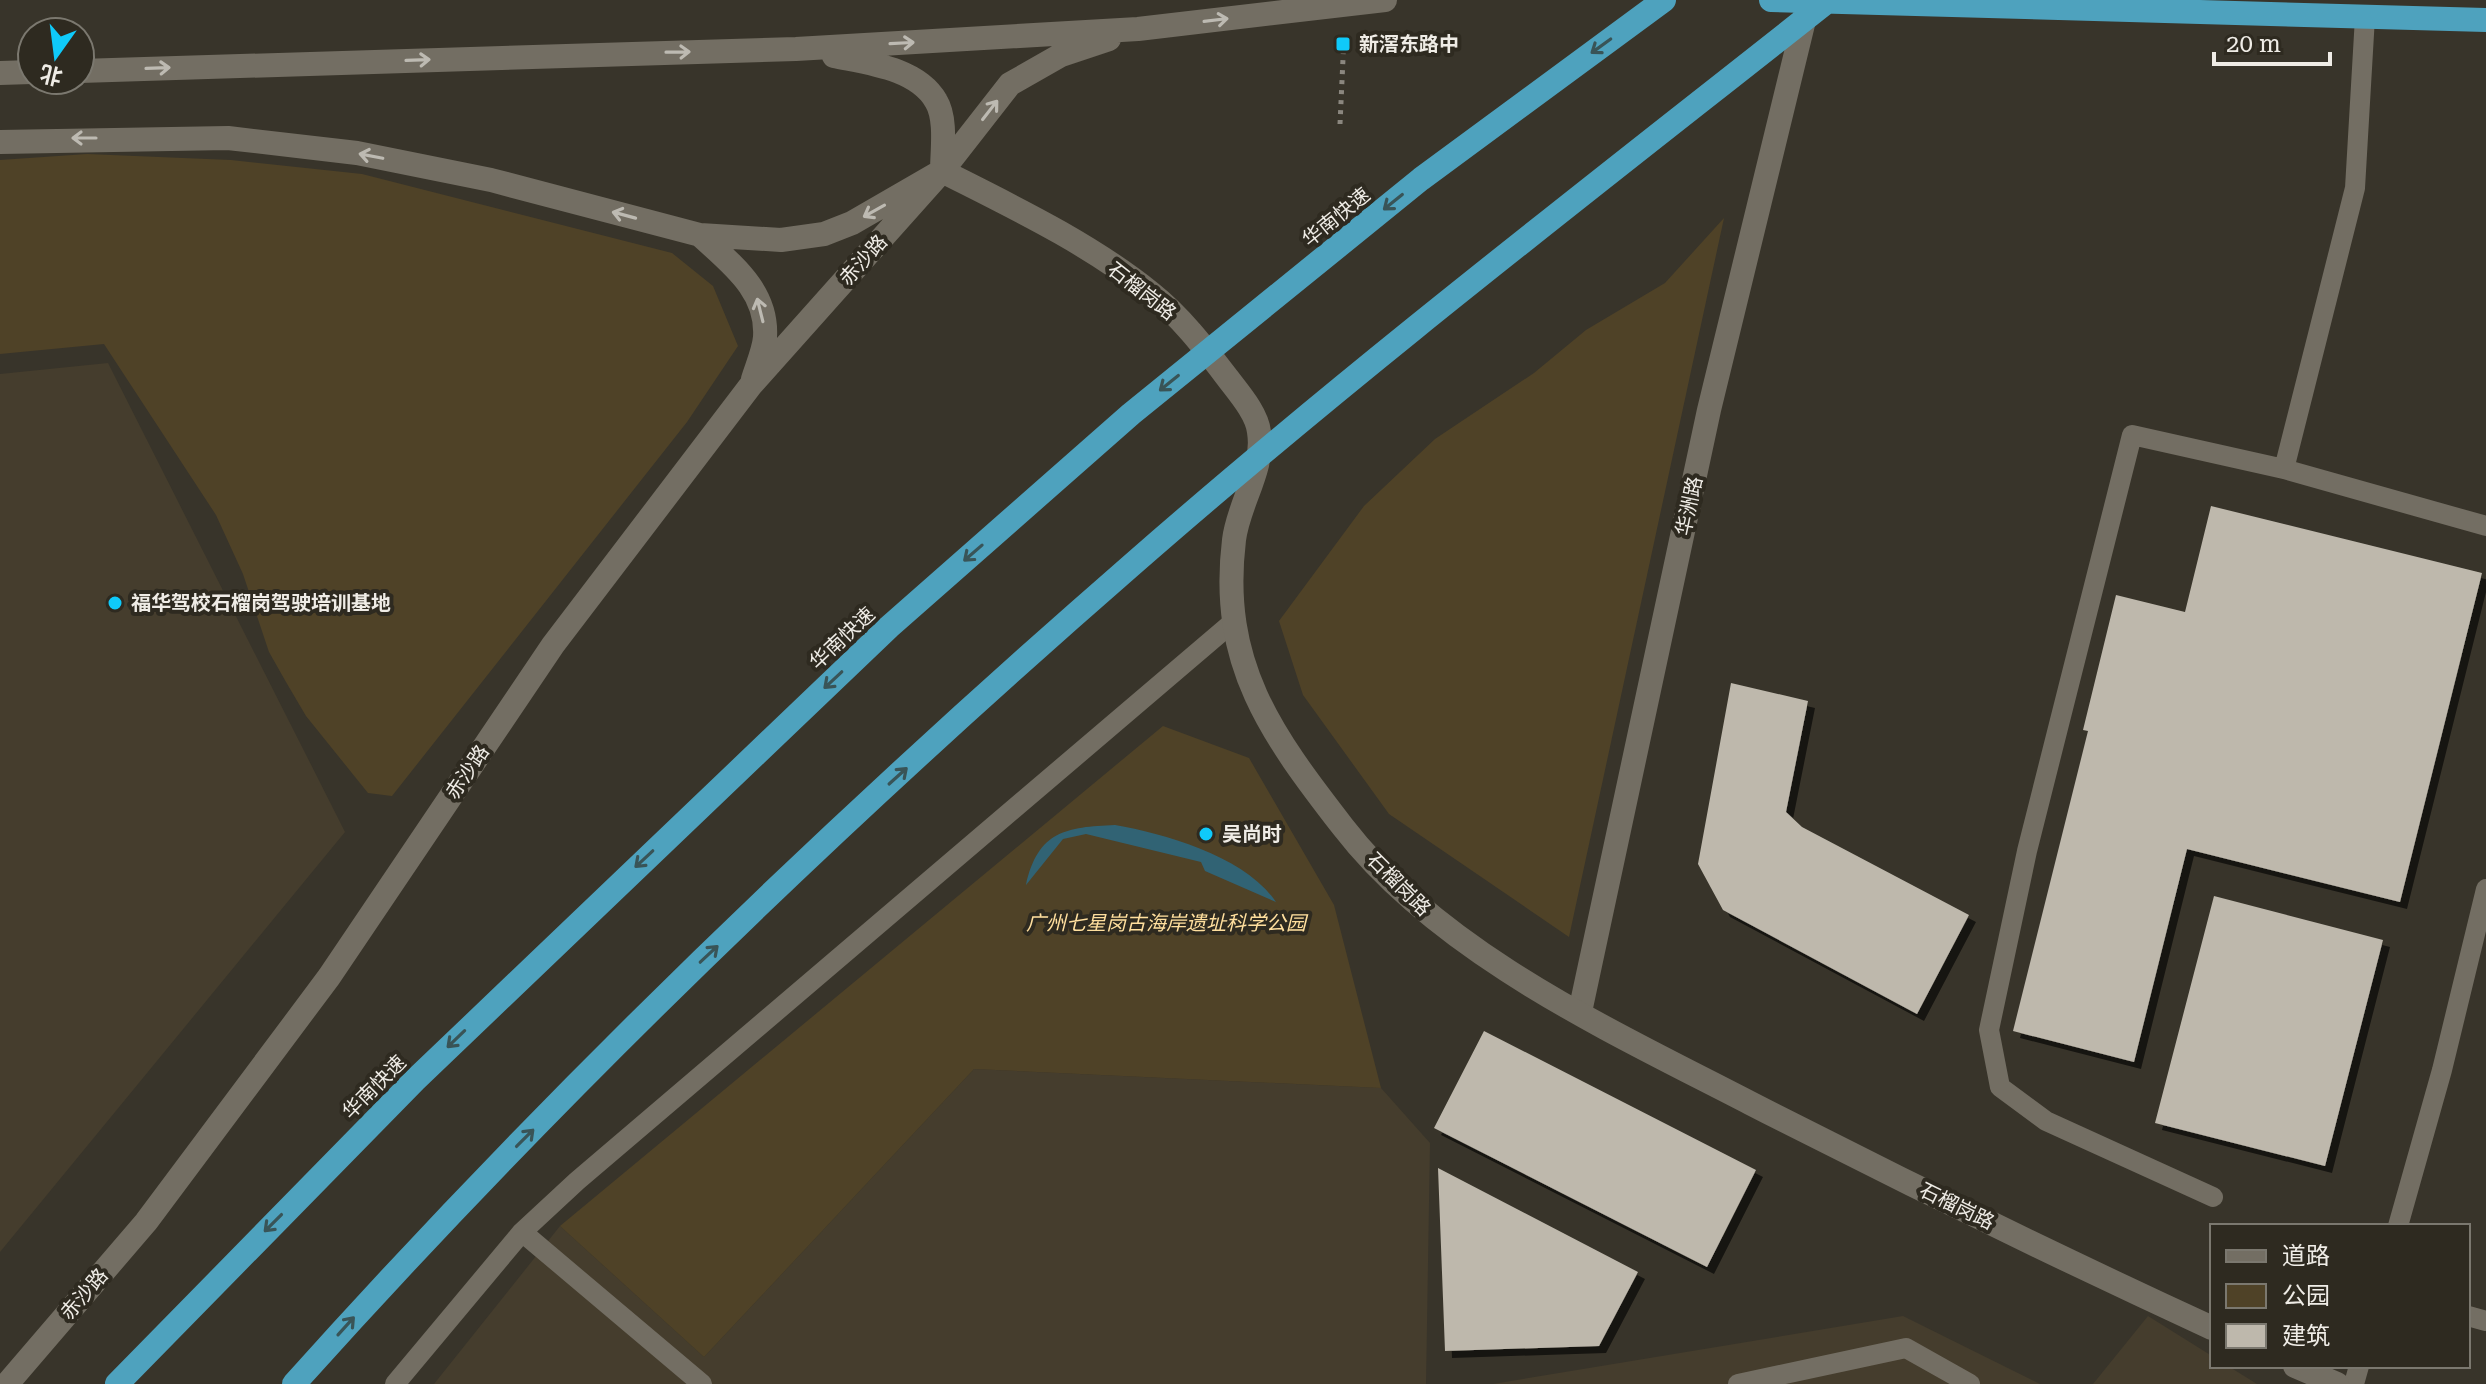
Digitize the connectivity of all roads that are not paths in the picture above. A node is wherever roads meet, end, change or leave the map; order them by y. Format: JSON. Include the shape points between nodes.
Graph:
{"nodes":[{"id":1,"x":1385,"y":0,"type":"edge"},
{"id":2,"x":1664,"y":0,"type":"edge"},
{"id":3,"x":1771,"y":0,"type":"edge"},
{"id":4,"x":1819,"y":1,"type":"edge"},
{"id":5,"x":2365,"y":17,"type":"junction"},
{"id":6,"x":2486,"y":20,"type":"edge"},
{"id":7,"x":1138,"y":29,"type":"junction"},
{"id":8,"x":796,"y":49,"type":"junction"},
{"id":9,"x":96,"y":71,"type":"edge"},
{"id":10,"x":0,"y":142,"type":"edge"},
{"id":11,"x":942,"y":171,"type":"junction"},
{"id":12,"x":700,"y":235,"type":"junction"},
{"id":13,"x":751,"y":385,"type":"junction"},
{"id":14,"x":2284,"y":469,"type":"junction"},
{"id":15,"x":2486,"y":526,"type":"edge"},
{"id":16,"x":1233,"y":622,"type":"junction"},
{"id":17,"x":2486,"y":889,"type":"edge"},
{"id":18,"x":1580,"y":1012,"type":"junction"},
{"id":19,"x":2213,"y":1197,"type":"dead end"},
{"id":20,"x":2399,"y":1224,"type":"edge"},
{"id":21,"x":522,"y":1232,"type":"junction"},
{"id":22,"x":2210,"y":1327,"type":"edge"},
{"id":23,"x":2300,"y":1368,"type":"edge"},
{"id":24,"x":7,"y":1384,"type":"edge"},
{"id":25,"x":117,"y":1384,"type":"edge"},
{"id":26,"x":294,"y":1384,"type":"edge"},
{"id":27,"x":395,"y":1384,"type":"edge"},
{"id":28,"x":702,"y":1384,"type":"edge"},
{"id":29,"x":1738,"y":1384,"type":"edge"},
{"id":30,"x":1970,"y":1384,"type":"edge"},
{"id":31,"x":2337,"y":1384,"type":"edge"}],
"edges":[{"from":7,"to":1,"type":"main road","one_way":true},
{"from":2,"to":25,"type":"highway","name":"华南快速","one_way":true,"via":[[1421,179],[1131,414],[889,627],[415,1080]]},
{"from":3,"to":4,"type":"highway"},
{"from":4,"to":5,"type":"highway"},
{"from":4,"to":18,"type":"main road","name":"华洲路","via":[[1709,410]]},
{"from":26,"to":4,"type":"highway","one_way":true,"via":[[434,1228],[882,791],[1135,562]]},
{"from":5,"to":6,"type":"highway"},
{"from":5,"to":14,"type":"lane","via":[[2355,188]]},
{"from":8,"to":7,"type":"main road","one_way":true},
{"from":11,"to":7,"type":"main road","name":"赤沙路","one_way":true,"via":[[1010,84],[1061,55]]},
{"from":9,"to":8,"type":"main road","one_way":true},
{"from":8,"to":11,"type":"main road","via":[[878,65],[911,78],[937,102]]},
{"from":12,"to":10,"type":"main road","one_way":true,"via":[[491,180],[357,153],[228,138]]},
{"from":11,"to":12,"type":"main road","one_way":true,"via":[[824,234],[781,240]]},
{"from":11,"to":13,"type":"main road","name":"赤沙路"},
{"from":11,"to":16,"type":"main road","name":"石榴岗路","via":[[1023,212],[1153,294],[1191,332],[1251,412],[1260,431],[1258,465],[1234,538]]},
{"from":13,"to":12,"type":"main road","one_way":true,"via":[[765,337],[761,305],[749,281]]},
{"from":13,"to":24,"type":"main road","name":"赤沙路","via":[[553,645],[329,977],[146,1222]]},
{"from":14,"to":15,"type":"lane"},
{"from":14,"to":19,"type":"lane","via":[[2132,435],[2027,851],[1989,1030],[2000,1087],[2046,1121]]},
{"from":16,"to":18,"type":"main road","name":"石榴岗路","via":[[1243,670],[1280,743],[1347,833],[1445,930]]},
{"from":16,"to":21,"type":"lane"},
{"from":17,"to":20,"type":"lane"},
{"from":18,"to":22,"type":"main road","name":"石榴岗路","via":[[1849,1154]]},
{"from":21,"to":27,"type":"lane"},
{"from":21,"to":28,"type":"lane"},
{"from":23,"to":31,"type":"main road"},
{"from":29,"to":30,"type":"lane","via":[[1906,1348]]}]}
